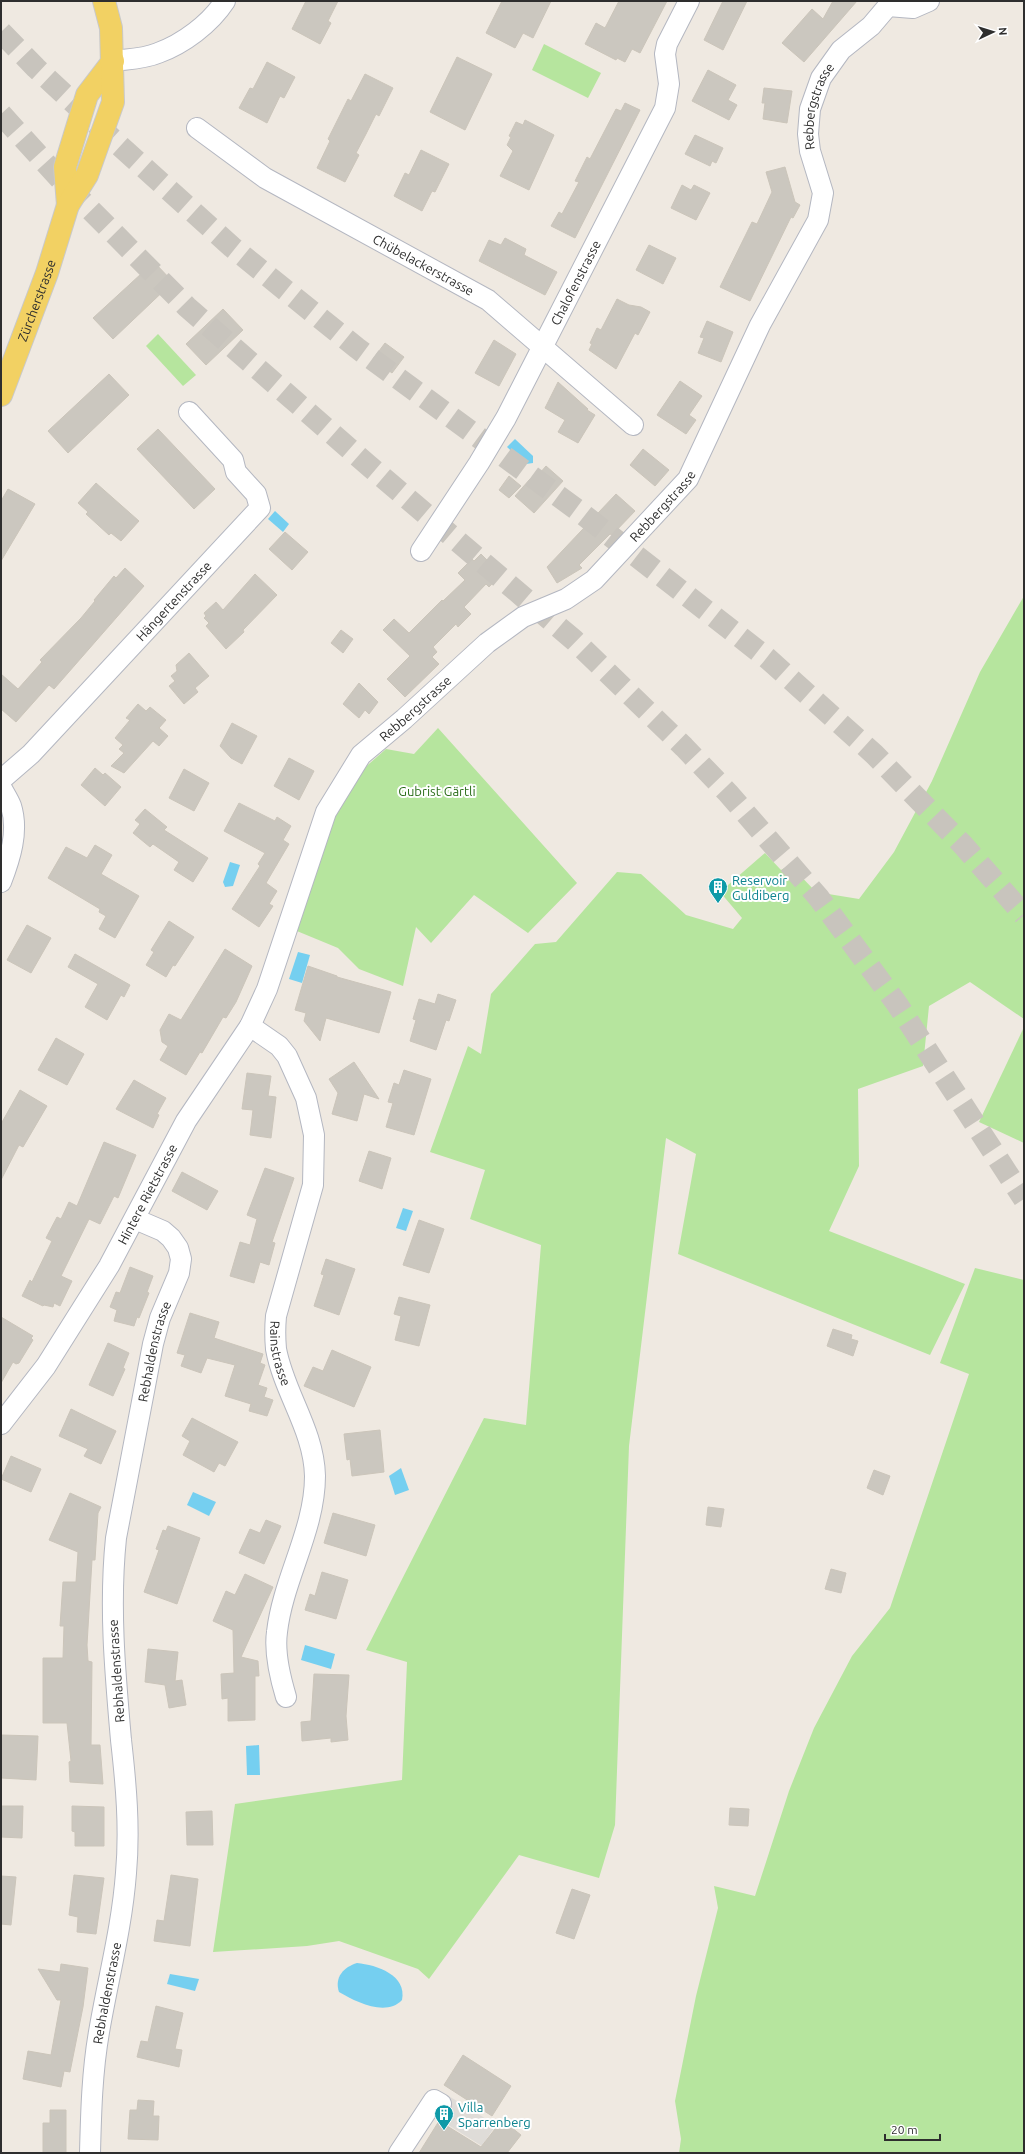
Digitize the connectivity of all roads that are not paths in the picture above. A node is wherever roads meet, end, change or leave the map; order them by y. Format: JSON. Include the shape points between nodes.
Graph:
{"nodes":[{"id":1,"x":104,"y":1,"type":"edge"},
{"id":2,"x":225,"y":1,"type":"edge"},
{"id":3,"x":689,"y":1,"type":"edge"},
{"id":4,"x":929,"y":1,"type":"edge"},
{"id":5,"x":888,"y":4,"type":"edge"},
{"id":6,"x":113,"y":61,"type":"junction"},
{"id":7,"x":197,"y":128,"type":"dead end"},
{"id":8,"x":542,"y":345,"type":"junction"},
{"id":9,"x":3,"y":388,"type":"edge"},
{"id":10,"x":189,"y":412,"type":"dead end"},
{"id":11,"x":633,"y":425,"type":"dead end"},
{"id":12,"x":420,"y":551,"type":"dead end"},
{"id":13,"x":1,"y":780,"type":"edge"},
{"id":14,"x":1,"y":787,"type":"edge"},
{"id":15,"x":1,"y":882,"type":"edge"},
{"id":16,"x":277,"y":956,"type":"joint"},
{"id":17,"x":250,"y":1026,"type":"junction"},
{"id":18,"x":135,"y":1219,"type":"junction"},
{"id":19,"x":1,"y":1424,"type":"edge"},
{"id":20,"x":286,"y":1698,"type":"dead end"},
{"id":21,"x":441,"y":2104,"type":"dead end"},
{"id":22,"x":90,"y":2153,"type":"edge"},
{"id":23,"x":399,"y":2153,"type":"edge"}],
"edges":[{"from":1,"to":6,"type":"main road","name":"Zürcherstrasse","via":[[111,28]]},
{"from":2,"to":6,"type":"street","via":[[204,24],[182,42],[144,57]]},
{"from":3,"to":8,"type":"street","name":"Chalofenstrasse","via":[[667,44],[665,54],[669,84],[664,108]]},
{"from":4,"to":5,"type":"street","name":"Rebbergstrasse","via":[[913,8]]},
{"from":5,"to":16,"type":"street","name":"Rebbergstrasse","via":[[871,26],[841,50],[821,78],[810,109],[808,134],[810,151],[823,192],[818,220],[760,325],[688,479],[594,580],[566,599],[523,617],[487,643],[361,755],[326,812]]},
{"from":6,"to":9,"type":"main road","name":"Zürcherstrasse","via":[[113,102],[87,175],[68,205],[47,273]]},
{"from":7,"to":8,"type":"street","name":"Chübelackerstrasse","via":[[265,178],[488,300]]},
{"from":8,"to":11,"type":"street","name":"Chübelackerstrasse"},
{"from":8,"to":12,"type":"street","name":"Chalofenstrasse","via":[[506,418]]},
{"from":10,"to":13,"type":"street","name":"Hängertenstrasse","via":[[233,460],[236,472],[256,494],[260,508],[31,754]]},
{"from":14,"to":15,"type":"street","via":[[11,807],[14,829],[10,858]]},
{"from":16,"to":17,"type":"street","name":"Hintere Rietstrasse","via":[[267,989]]},
{"from":17,"to":18,"type":"street","name":"Hintere Rietstrasse","via":[[186,1121]]},
{"from":17,"to":20,"type":"street","name":"Rainstrasse","via":[[279,1046],[287,1056],[306,1098],[314,1135],[313,1185],[276,1316],[275,1333],[276,1350],[308,1437],[315,1475],[311,1510],[276,1633],[280,1675]]},
{"from":18,"to":19,"type":"street","name":"Hintere Rietstrasse","via":[[109,1266],[46,1366]]},
{"from":18,"to":22,"type":"street","name":"Rebhaldenstrasse","via":[[163,1231],[172,1238],[181,1259],[179,1273],[160,1318],[153,1344],[115,1545],[112,1624],[128,1806],[126,1873],[114,1954],[98,2034],[91,2102]]},
{"from":21,"to":23,"type":"street","via":[[434,2100]]}]}
